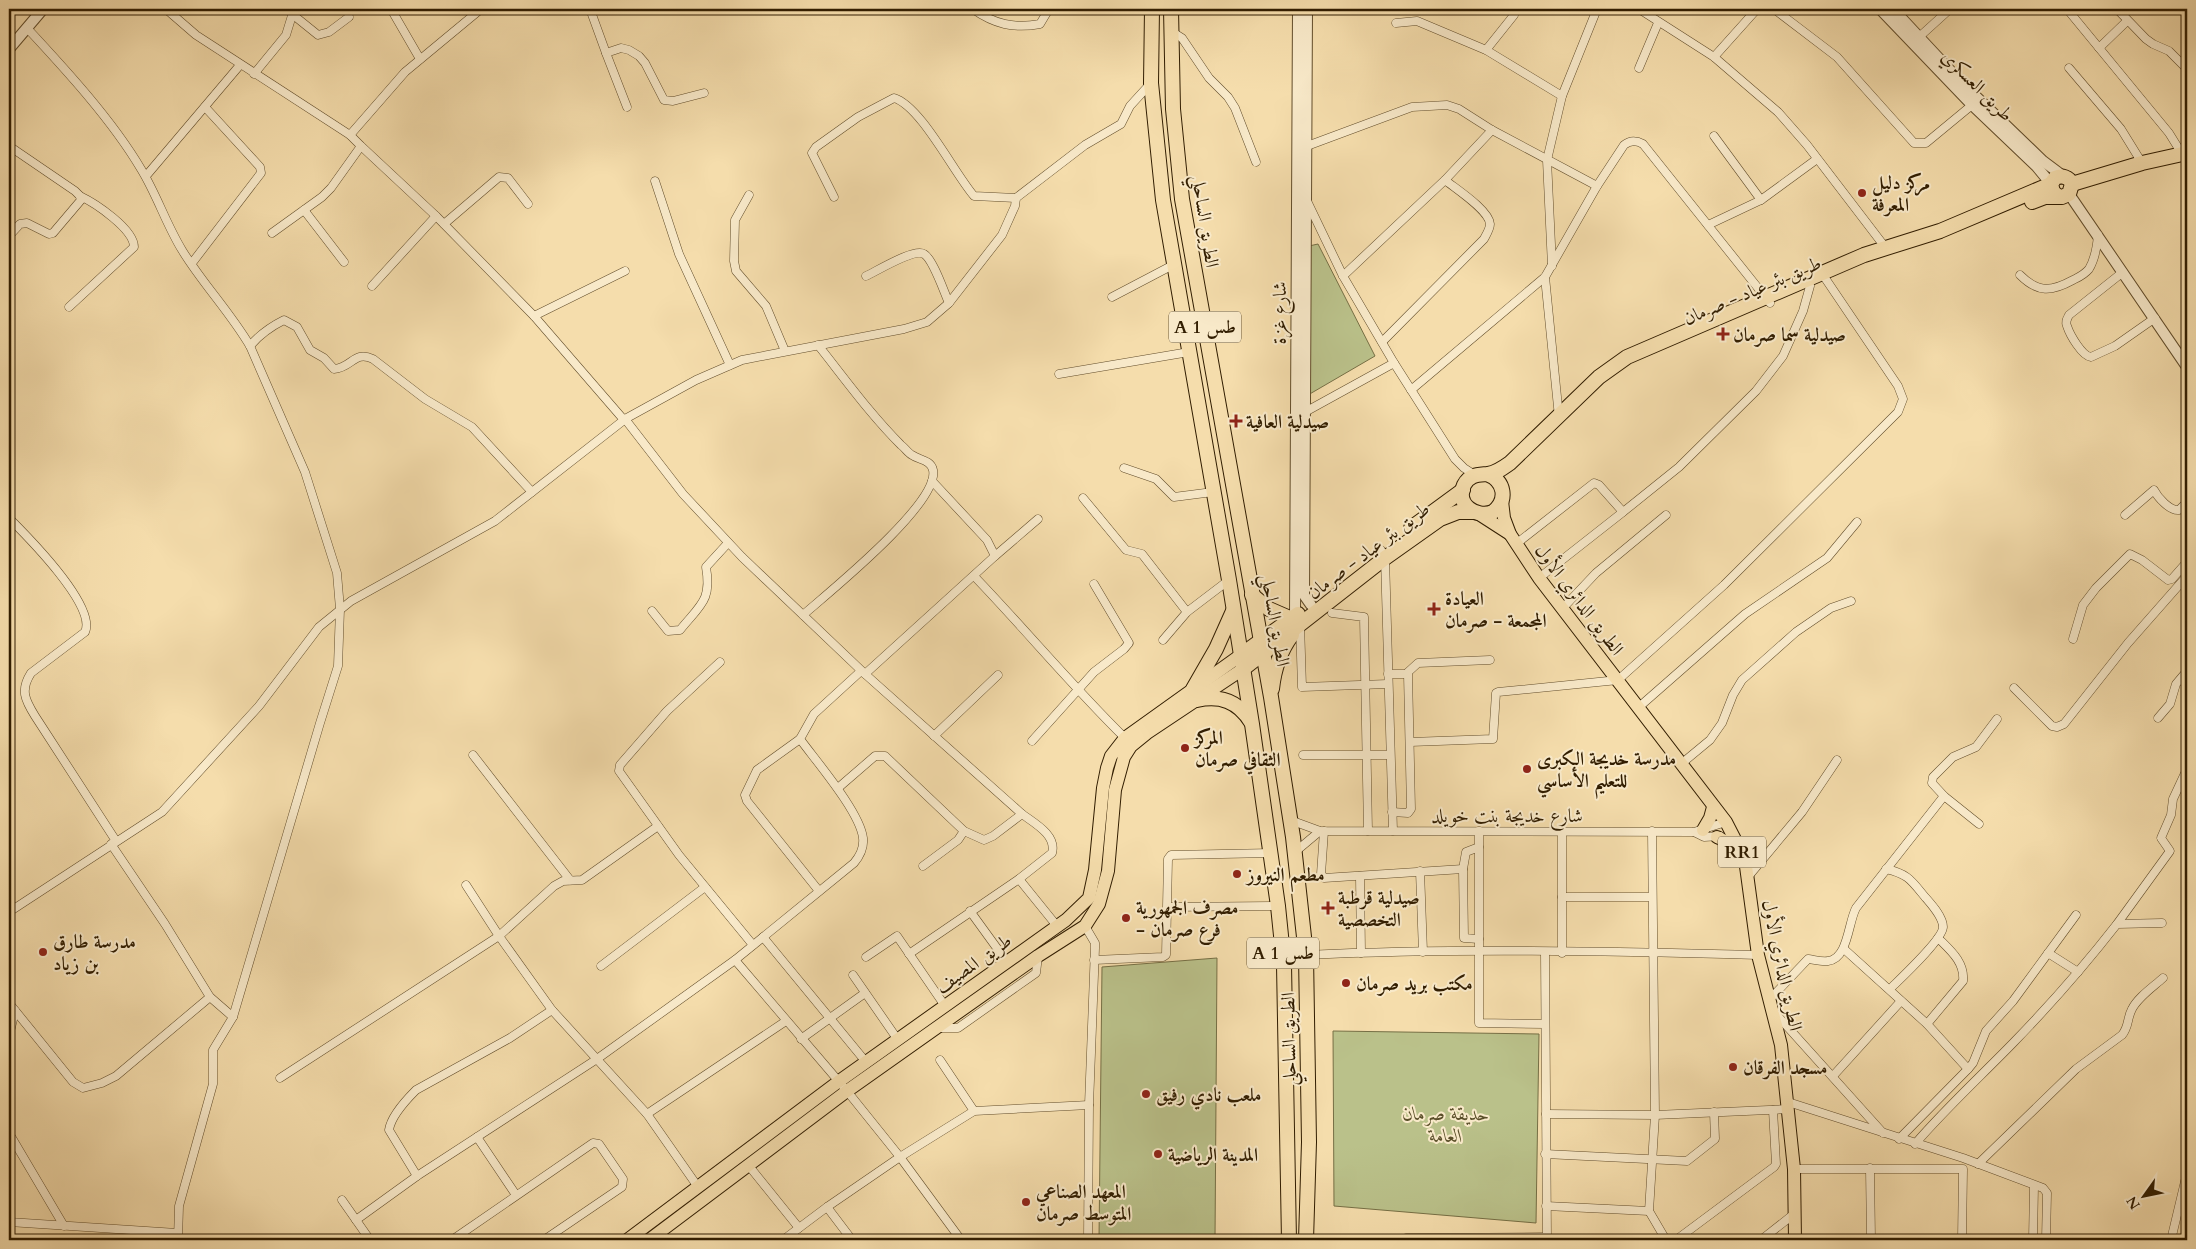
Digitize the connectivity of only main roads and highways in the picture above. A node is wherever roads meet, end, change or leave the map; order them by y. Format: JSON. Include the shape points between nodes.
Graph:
{"nodes":[{"id":1,"x":1152,"y":9,"type":"edge"},
{"id":2,"x":1171,"y":9,"type":"edge"},
{"id":3,"x":2185,"y":154,"type":"edge"},
{"id":4,"x":2066,"y":188,"type":"junction"},
{"id":5,"x":1768,"y":300,"type":"junction"},
{"id":6,"x":1481,"y":474,"type":"junction"},
{"id":7,"x":1463,"y":488,"type":"junction"},
{"id":8,"x":1502,"y":495,"type":"junction"},
{"id":9,"x":1476,"y":513,"type":"junction"},
{"id":10,"x":1513,"y":539,"type":"junction"},
{"id":11,"x":1383,"y":554,"type":"junction"},
{"id":12,"x":1252,"y":595,"type":"junction"},
{"id":13,"x":1233,"y":610,"type":"junction"},
{"id":14,"x":1295,"y":620,"type":"junction"},
{"id":15,"x":1261,"y":649,"type":"junction"},
{"id":16,"x":1242,"y":662,"type":"junction"},
{"id":17,"x":1195,"y":695,"type":"junction"},
{"id":18,"x":1271,"y":697,"type":"junction"},
{"id":19,"x":1252,"y":724,"type":"junction"},
{"id":20,"x":1713,"y":807,"type":"junction"},
{"id":21,"x":1698,"y":831,"type":"road end"},
{"id":22,"x":1717,"y":837,"type":"road end"},
{"id":23,"x":1741,"y":849,"type":"junction"},
{"id":24,"x":843,"y":1086,"type":"junction"},
{"id":25,"x":627,"y":1240,"type":"edge"},
{"id":26,"x":649,"y":1240,"type":"edge"},
{"id":27,"x":1289,"y":1240,"type":"edge"},
{"id":28,"x":1306,"y":1240,"type":"edge"},
{"id":29,"x":1795,"y":1240,"type":"edge"}],
"edges":[{"from":1,"to":13,"type":"highway","name":"الطريق الساحلي","number":"A 1 طس","via":[[1151,83],[1163,200]]},
{"from":2,"to":12,"type":"highway","name":"الطريق الساحلي","number":"A 1 طس","via":[[1176,146],[1182,199]]},
{"from":3,"to":4,"type":"highway","name":"طريق بئر عياد - صرمان","via":[[2142,163]]},
{"from":4,"to":5,"type":"highway","name":"طريق بئر عياد - صرمان","via":[[1942,240],[1889,253]]},
{"from":4,"to":5,"type":"highway","name":"طريق بئر عياد - صرمان","via":[[2053,192],[2051,184],[1940,231],[1885,247]]},
{"from":5,"to":6,"type":"highway","name":"طريق بئر عياد - صرمان","via":[[1627,357],[1599,377],[1510,463]]},
{"from":5,"to":8,"type":"highway","name":"طريق بئر عياد - صرمان","via":[[1618,370],[1514,469],[1506,478]]},
{"from":6,"to":7,"type":"highway","via":[[1468,479]]},
{"from":6,"to":8,"type":"highway","via":[[1497,479]]},
{"from":7,"to":9,"type":"highway","via":[[1465,505]]},
{"from":7,"to":11,"type":"highway","name":"طريق بئر عياد - صرمان"},
{"from":8,"to":9,"type":"highway","via":[[1493,512]]},
{"from":8,"to":10,"type":"main road","via":[[1504,518]]},
{"from":9,"to":10,"type":"main road"},
{"from":9,"to":11,"type":"highway","name":"طريق بئر عياد - صرمان","via":[[1458,512],[1445,516]]},
{"from":10,"to":20,"type":"main road","name":"الطريق الدائري الأول","number":"RR1","via":[[1562,609]]},
{"from":11,"to":14,"type":"highway","name":"طريق بئر عياد - صرمان"},
{"from":11,"to":14,"type":"highway","name":"طريق بئر عياد - صرمان"},
{"from":12,"to":14,"type":"highway","via":[[1269,609]]},
{"from":12,"to":15,"type":"highway","name":"الطريق الساحلي","number":"A 1 طس"},
{"from":13,"to":16,"type":"highway","name":"الطريق الساحلي","number":"A 1 طس"},
{"from":13,"to":17,"type":"highway"},
{"from":14,"to":15,"type":"highway","name":"طريق بئر عياد - صرمان"},
{"from":14,"to":18,"type":"highway","via":[[1278,660]]},
{"from":15,"to":16,"type":"highway","name":"طريق بئر عياد - صرمان"},
{"from":15,"to":18,"type":"highway","name":"الطريق الساحلي","number":"A 1 طس"},
{"from":16,"to":17,"type":"main road","name":"طريق المصيف"},
{"from":16,"to":19,"type":"highway","name":"الطريق الساحلي","number":"A 1 طس"},
{"from":17,"to":19,"type":"highway","via":[[1235,704]]},
{"from":17,"to":24,"type":"main road","name":"طريق المصيف","via":[[1125,738],[1111,756],[1103,788],[1095,870],[1088,898],[1057,926],[866,1062]]},
{"from":17,"to":24,"type":"main road","name":"طريق المصيف","via":[[1147,732],[1124,757],[1115,790],[1108,871],[1099,904],[1085,926],[936,1028]]},
{"from":18,"to":28,"type":"highway","name":"الطريق الساحلي","number":"A 1 طس","via":[[1295,852],[1306,955],[1310,1142]]},
{"from":19,"to":27,"type":"highway","name":"الطريق الساحلي","number":"A 1 طس","via":[[1272,853],[1284,965]]},
{"from":20,"to":21,"type":"main road","via":[[1710,818]]},
{"from":20,"to":23,"type":"main road","name":"الطريق الدائري الأول","number":"RR1"},
{"from":22,"to":23,"type":"main road"},
{"from":23,"to":29,"type":"main road","name":"الطريق الدائري الأول","number":"RR1","via":[[1758,955],[1781,1045],[1794,1169]]},
{"from":24,"to":25,"type":"main road","name":"طريق المصيف"},
{"from":24,"to":26,"type":"main road","name":"طريق المصيف","via":[[750,1166]]}]}
